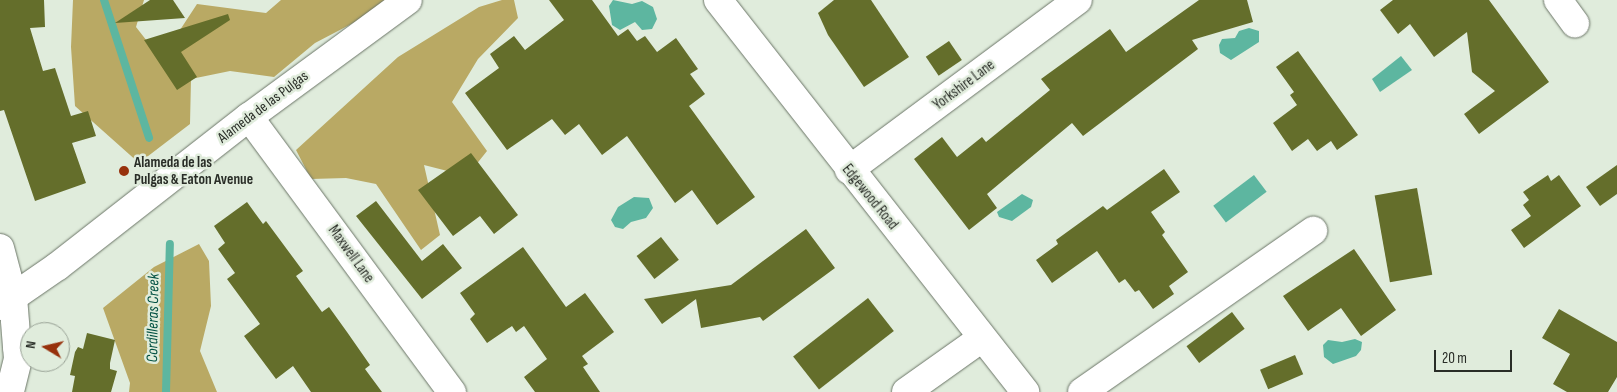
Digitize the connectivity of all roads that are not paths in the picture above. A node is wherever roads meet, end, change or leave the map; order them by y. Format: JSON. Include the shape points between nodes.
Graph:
{"nodes":[{"id":1,"x":408,"y":0,"type":"edge"},
{"id":2,"x":718,"y":0,"type":"edge"},
{"id":3,"x":1078,"y":0,"type":"edge"},
{"id":4,"x":1558,"y":0,"type":"edge"},
{"id":5,"x":1575,"y":23,"type":"dead end"},
{"id":6,"x":249,"y":117,"type":"junction"},
{"id":7,"x":849,"y":170,"type":"junction"},
{"id":8,"x":1313,"y":231,"type":"dead end"},
{"id":9,"x":0,"y":248,"type":"edge"},
{"id":10,"x":7,"y":302,"type":"edge"},
{"id":11,"x":982,"y":338,"type":"junction"},
{"id":12,"x":10,"y":392,"type":"edge"},
{"id":13,"x":452,"y":392,"type":"edge"},
{"id":14,"x":906,"y":392,"type":"edge"},
{"id":15,"x":1025,"y":392,"type":"edge"},
{"id":16,"x":1082,"y":392,"type":"edge"}],
"edges":[{"from":1,"to":6,"type":"main road","name":"Alameda de las Pulgas"},
{"from":2,"to":7,"type":"main road","name":"Edgewood Road"},
{"from":3,"to":7,"type":"main road","name":"Yorkshire Lane"},
{"from":4,"to":5,"type":"main road"},
{"from":6,"to":10,"type":"main road","name":"Alameda de las Pulgas"},
{"from":6,"to":13,"type":"main road","name":"Maxwell Lane"},
{"from":7,"to":11,"type":"main road","name":"Edgewood Road"},
{"from":8,"to":16,"type":"main road"},
{"from":9,"to":10,"type":"main road"},
{"from":10,"to":12,"type":"main road","via":[[18,359]]},
{"from":11,"to":14,"type":"main road"},
{"from":11,"to":15,"type":"main road","name":"Edgewood Road"}]}
